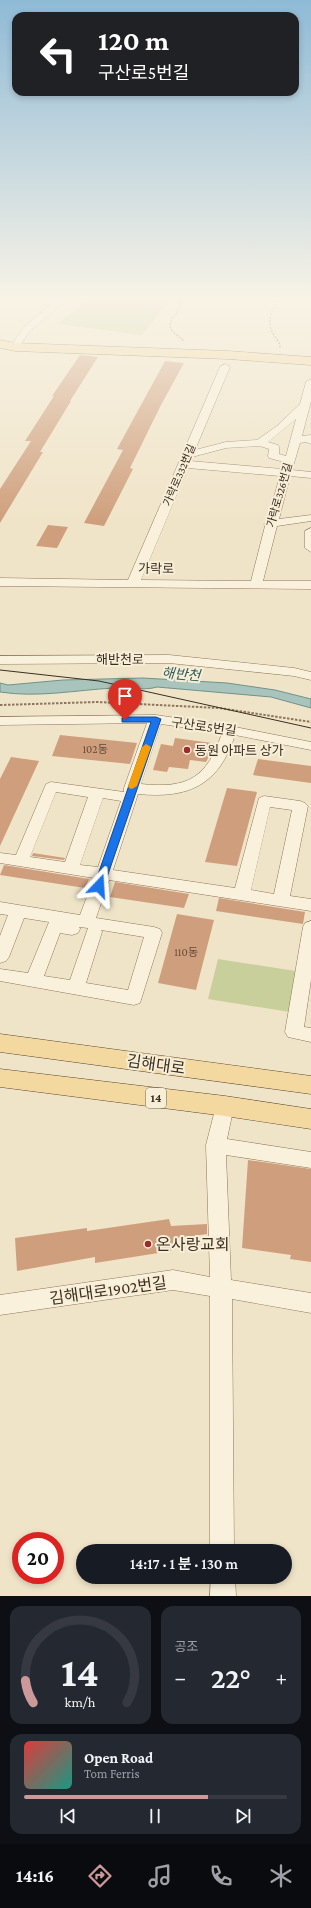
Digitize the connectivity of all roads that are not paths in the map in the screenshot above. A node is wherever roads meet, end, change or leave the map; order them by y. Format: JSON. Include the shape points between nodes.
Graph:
{"nodes":[{"id":1,"x":223,"y":372,"type":"edge"},
{"id":2,"x":310,"y":389,"type":"edge"},
{"id":3,"x":304,"y":406,"type":"junction"},
{"id":4,"x":296,"y":440,"type":"junction"},
{"id":5,"x":311,"y":441,"type":"edge"},
{"id":6,"x":260,"y":443,"type":"junction"},
{"id":7,"x":186,"y":460,"type":"junction"},
{"id":8,"x":289,"y":460,"type":"junction"},
{"id":9,"x":285,"y":473,"type":"junction"},
{"id":10,"x":311,"y":475,"type":"edge"},
{"id":11,"x":311,"y":518,"type":"edge"},
{"id":12,"x":270,"y":524,"type":"junction"},
{"id":13,"x":311,"y":531,"type":"edge"},
{"id":14,"x":311,"y":548,"type":"edge"},
{"id":15,"x":0,"y":582,"type":"edge"},
{"id":16,"x":133,"y":583,"type":"junction"},
{"id":17,"x":256,"y":584,"type":"junction"},
{"id":18,"x":311,"y":585,"type":"edge"},
{"id":19,"x":0,"y":660,"type":"edge"},
{"id":20,"x":311,"y":676,"type":"edge"},
{"id":21,"x":156,"y":719,"type":"junction"},
{"id":22,"x":0,"y":721,"type":"edge"},
{"id":23,"x":230,"y":730,"type":"junction"},
{"id":24,"x":311,"y":746,"type":"edge"},
{"id":25,"x":130,"y":792,"type":"junction"},
{"id":26,"x":97,"y":793,"type":"junction"},
{"id":27,"x":0,"y":858,"type":"edge"},
{"id":28,"x":21,"y":861,"type":"junction"},
{"id":29,"x":71,"y":869,"type":"junction"},
{"id":30,"x":104,"y":874,"type":"junction"},
{"id":31,"x":242,"y":894,"type":"junction"},
{"id":32,"x":281,"y":900,"type":"junction"},
{"id":33,"x":311,"y":905,"type":"edge"},
{"id":34,"x":0,"y":908,"type":"edge"},
{"id":35,"x":18,"y":911,"type":"junction"},
{"id":36,"x":92,"y":926,"type":"junction"},
{"id":37,"x":311,"y":928,"type":"edge"},
{"id":38,"x":0,"y":957,"type":"edge"},
{"id":39,"x":308,"y":960,"type":"edge"},
{"id":40,"x":0,"y":975,"type":"edge"},
{"id":41,"x":34,"y":980,"type":"junction"},
{"id":42,"x":76,"y":988,"type":"junction"},
{"id":43,"x":311,"y":1035,"type":"edge"},
{"id":44,"x":0,"y":1043,"type":"edge"},
{"id":45,"x":0,"y":1078,"type":"edge"},
{"id":46,"x":311,"y":1085,"type":"edge"},
{"id":47,"x":225,"y":1106,"type":"junction"},
{"id":48,"x":311,"y":1119,"type":"edge"},
{"id":49,"x":216,"y":1145,"type":"junction"},
{"id":50,"x":311,"y":1160,"type":"edge"},
{"id":51,"x":221,"y":1288,"type":"junction"},
{"id":52,"x":311,"y":1303,"type":"edge"},
{"id":53,"x":0,"y":1305,"type":"edge"},
{"id":54,"x":222,"y":1544,"type":"edge"},
{"id":55,"x":222,"y":1584,"type":"edge"},
{"id":56,"x":223,"y":1596,"type":"edge"}],
"edges":[{"from":1,"to":7,"type":"street","name":"가락로332번길"},
{"from":2,"to":3,"type":"street","name":"가락로326번길"},
{"from":3,"to":4,"type":"street","name":"가락로326번길"},
{"from":3,"to":6,"type":"street","via":[[281,428]]},
{"from":4,"to":5,"type":"street","via":[[309,438]]},
{"from":4,"to":8,"type":"street","name":"가락로326번길"},
{"from":6,"to":7,"type":"street","via":[[226,445]]},
{"from":6,"to":8,"type":"street","via":[[274,447],[273,456]]},
{"from":7,"to":9,"type":"street"},
{"from":7,"to":16,"type":"street","name":"가락로332번길"},
{"from":8,"to":9,"type":"street","name":"가락로326번길"},
{"from":9,"to":10,"type":"street"},
{"from":9,"to":12,"type":"street","name":"가락로326번길"},
{"from":11,"to":12,"type":"street"},
{"from":12,"to":17,"type":"street","name":"가락로326번길"},
{"from":13,"to":14,"type":"street"},
{"from":15,"to":16,"type":"street","name":"가락로"},
{"from":16,"to":17,"type":"street","name":"가락로"},
{"from":17,"to":18,"type":"street","name":"가락로"},
{"from":19,"to":20,"type":"street","name":"해반천로","via":[[169,659]]},
{"from":21,"to":22,"type":"street","name":"구산로5번길"},
{"from":21,"to":23,"type":"street","name":"구산로5번길"},
{"from":21,"to":25,"type":"street"},
{"from":23,"to":24,"type":"street","name":"구산로5번길"},
{"from":23,"to":25,"type":"street","via":[[216,764],[203,777],[173,791]]},
{"from":25,"to":26,"type":"street"},
{"from":25,"to":30,"type":"street"},
{"from":26,"to":28,"type":"street","via":[[51,787]]},
{"from":26,"to":29,"type":"street"},
{"from":27,"to":28,"type":"street"},
{"from":28,"to":29,"type":"street"},
{"from":29,"to":30,"type":"street"},
{"from":30,"to":31,"type":"street"},
{"from":30,"to":36,"type":"street"},
{"from":31,"to":32,"type":"street"},
{"from":31,"to":32,"type":"street","via":[[264,801],[300,806]]},
{"from":32,"to":33,"type":"street"},
{"from":34,"to":35,"type":"street"},
{"from":35,"to":36,"type":"street"},
{"from":35,"to":38,"type":"street"},
{"from":36,"to":41,"type":"street","via":[[54,926]]},
{"from":36,"to":42,"type":"street"},
{"from":36,"to":42,"type":"street","via":[[154,933],[134,998]]},
{"from":37,"to":39,"type":"street"},
{"from":39,"to":43,"type":"street","via":[[294,1032]]},
{"from":40,"to":41,"type":"street"},
{"from":41,"to":42,"type":"street"},
{"from":44,"to":46,"type":"main road","name":"김해대로"},
{"from":45,"to":47,"type":"main road","number":"14"},
{"from":47,"to":48,"type":"main road","number":"14"},
{"from":47,"to":49,"type":"street"},
{"from":49,"to":50,"type":"street"},
{"from":49,"to":51,"type":"street"},
{"from":51,"to":52,"type":"street","name":"김해대로1902번길"},
{"from":51,"to":53,"type":"street","name":"김해대로1902번길","via":[[173,1280]]},
{"from":51,"to":54,"type":"street"},
{"from":55,"to":56,"type":"street"}]}
